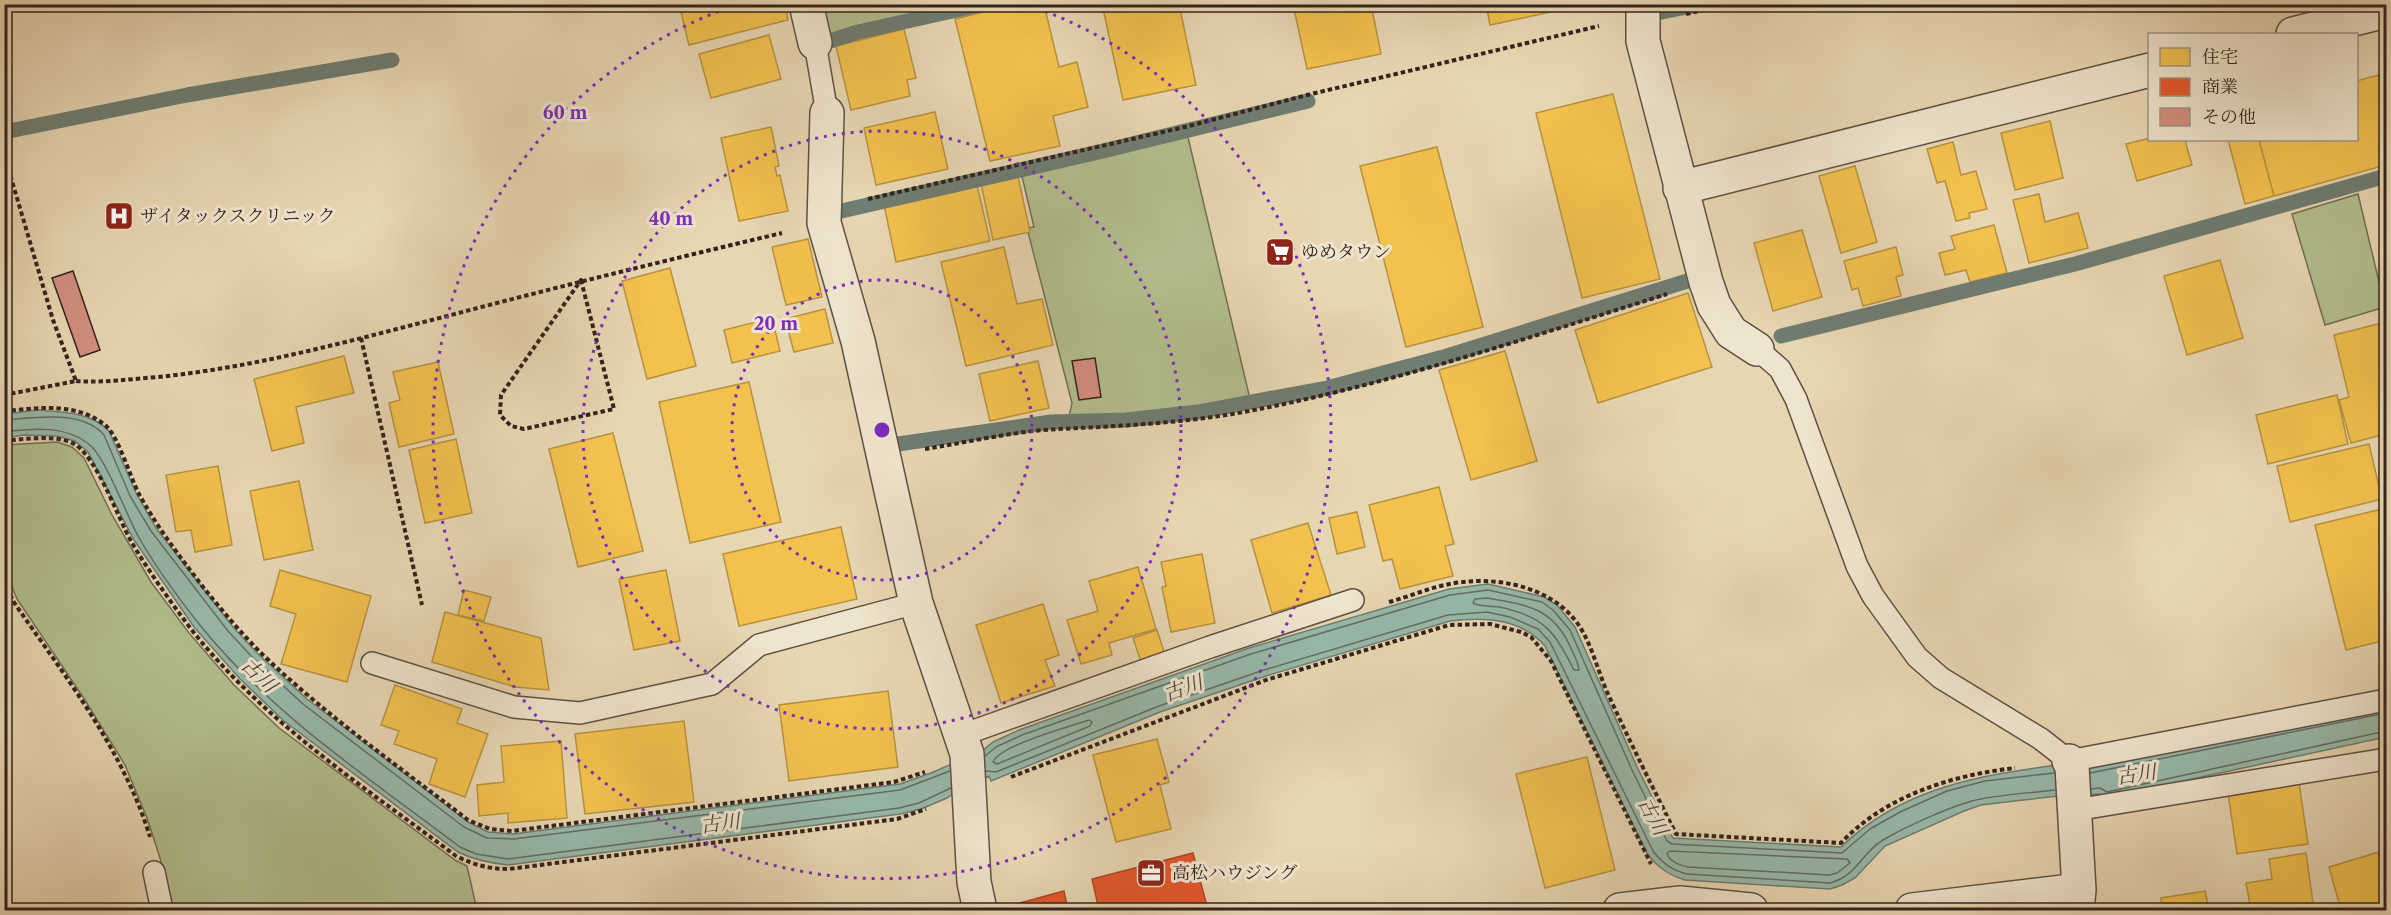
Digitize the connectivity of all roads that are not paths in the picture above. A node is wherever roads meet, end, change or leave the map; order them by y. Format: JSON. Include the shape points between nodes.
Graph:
{"nodes":[{"id":1,"x":806,"y":4,"type":"edge"},
{"id":2,"x":2386,"y":11,"type":"edge"},
{"id":3,"x":1643,"y":12,"type":"edge"},
{"id":4,"x":2297,"y":33,"type":"edge"},
{"id":5,"x":815,"y":43,"type":"joint"},
{"id":6,"x":2148,"y":71,"type":"edge"},
{"id":7,"x":827,"y":113,"type":"joint"},
{"id":8,"x":1680,"y":188,"type":"junction"},
{"id":9,"x":1757,"y":349,"type":"joint"},
{"id":10,"x":1353,"y":600,"type":"road end"},
{"id":11,"x":916,"y":603,"type":"junction"},
{"id":12,"x":372,"y":663,"type":"dead end"},
{"id":13,"x":2386,"y":700,"type":"edge"},
{"id":14,"x":965,"y":745,"type":"junction"},
{"id":15,"x":2386,"y":759,"type":"edge"},
{"id":16,"x":2073,"y":783,"type":"junction"},
{"id":17,"x":154,"y":872,"type":"road end"},
{"id":18,"x":2078,"y":900,"type":"edge"},
{"id":19,"x":162,"y":910,"type":"edge"},
{"id":20,"x":980,"y":910,"type":"edge"},
{"id":21,"x":1620,"y":910,"type":"edge"},
{"id":22,"x":1751,"y":910,"type":"edge"},
{"id":23,"x":1912,"y":910,"type":"edge"}],
"edges":[{"from":1,"to":5,"type":"street"},
{"from":2,"to":4,"type":"street"},
{"from":3,"to":8,"type":"street","via":[[1642,40]]},
{"from":5,"to":7,"type":"lane"},
{"from":6,"to":8,"type":"street"},
{"from":7,"to":11,"type":"street","via":[[824,223],[858,341]]},
{"from":8,"to":9,"type":"street","via":[[1714,306],[1731,332]]},
{"from":9,"to":16,"type":"lane","via":[[1780,369],[1796,399],[1857,566],[1873,596],[1917,657],[1941,678],[2041,739]]},
{"from":10,"to":14,"type":"lane","via":[[1210,647]]},
{"from":11,"to":12,"type":"lane","via":[[759,645],[712,684],[580,713],[514,707]]},
{"from":11,"to":14,"type":"street"},
{"from":13,"to":16,"type":"lane"},
{"from":14,"to":20,"type":"street","via":[[974,882]]},
{"from":15,"to":16,"type":"lane"},
{"from":16,"to":18,"type":"street"},
{"from":17,"to":19,"type":"lane"},
{"from":18,"to":23,"type":"street"},
{"from":21,"to":22,"type":"street","via":[[1680,903]]}]}
